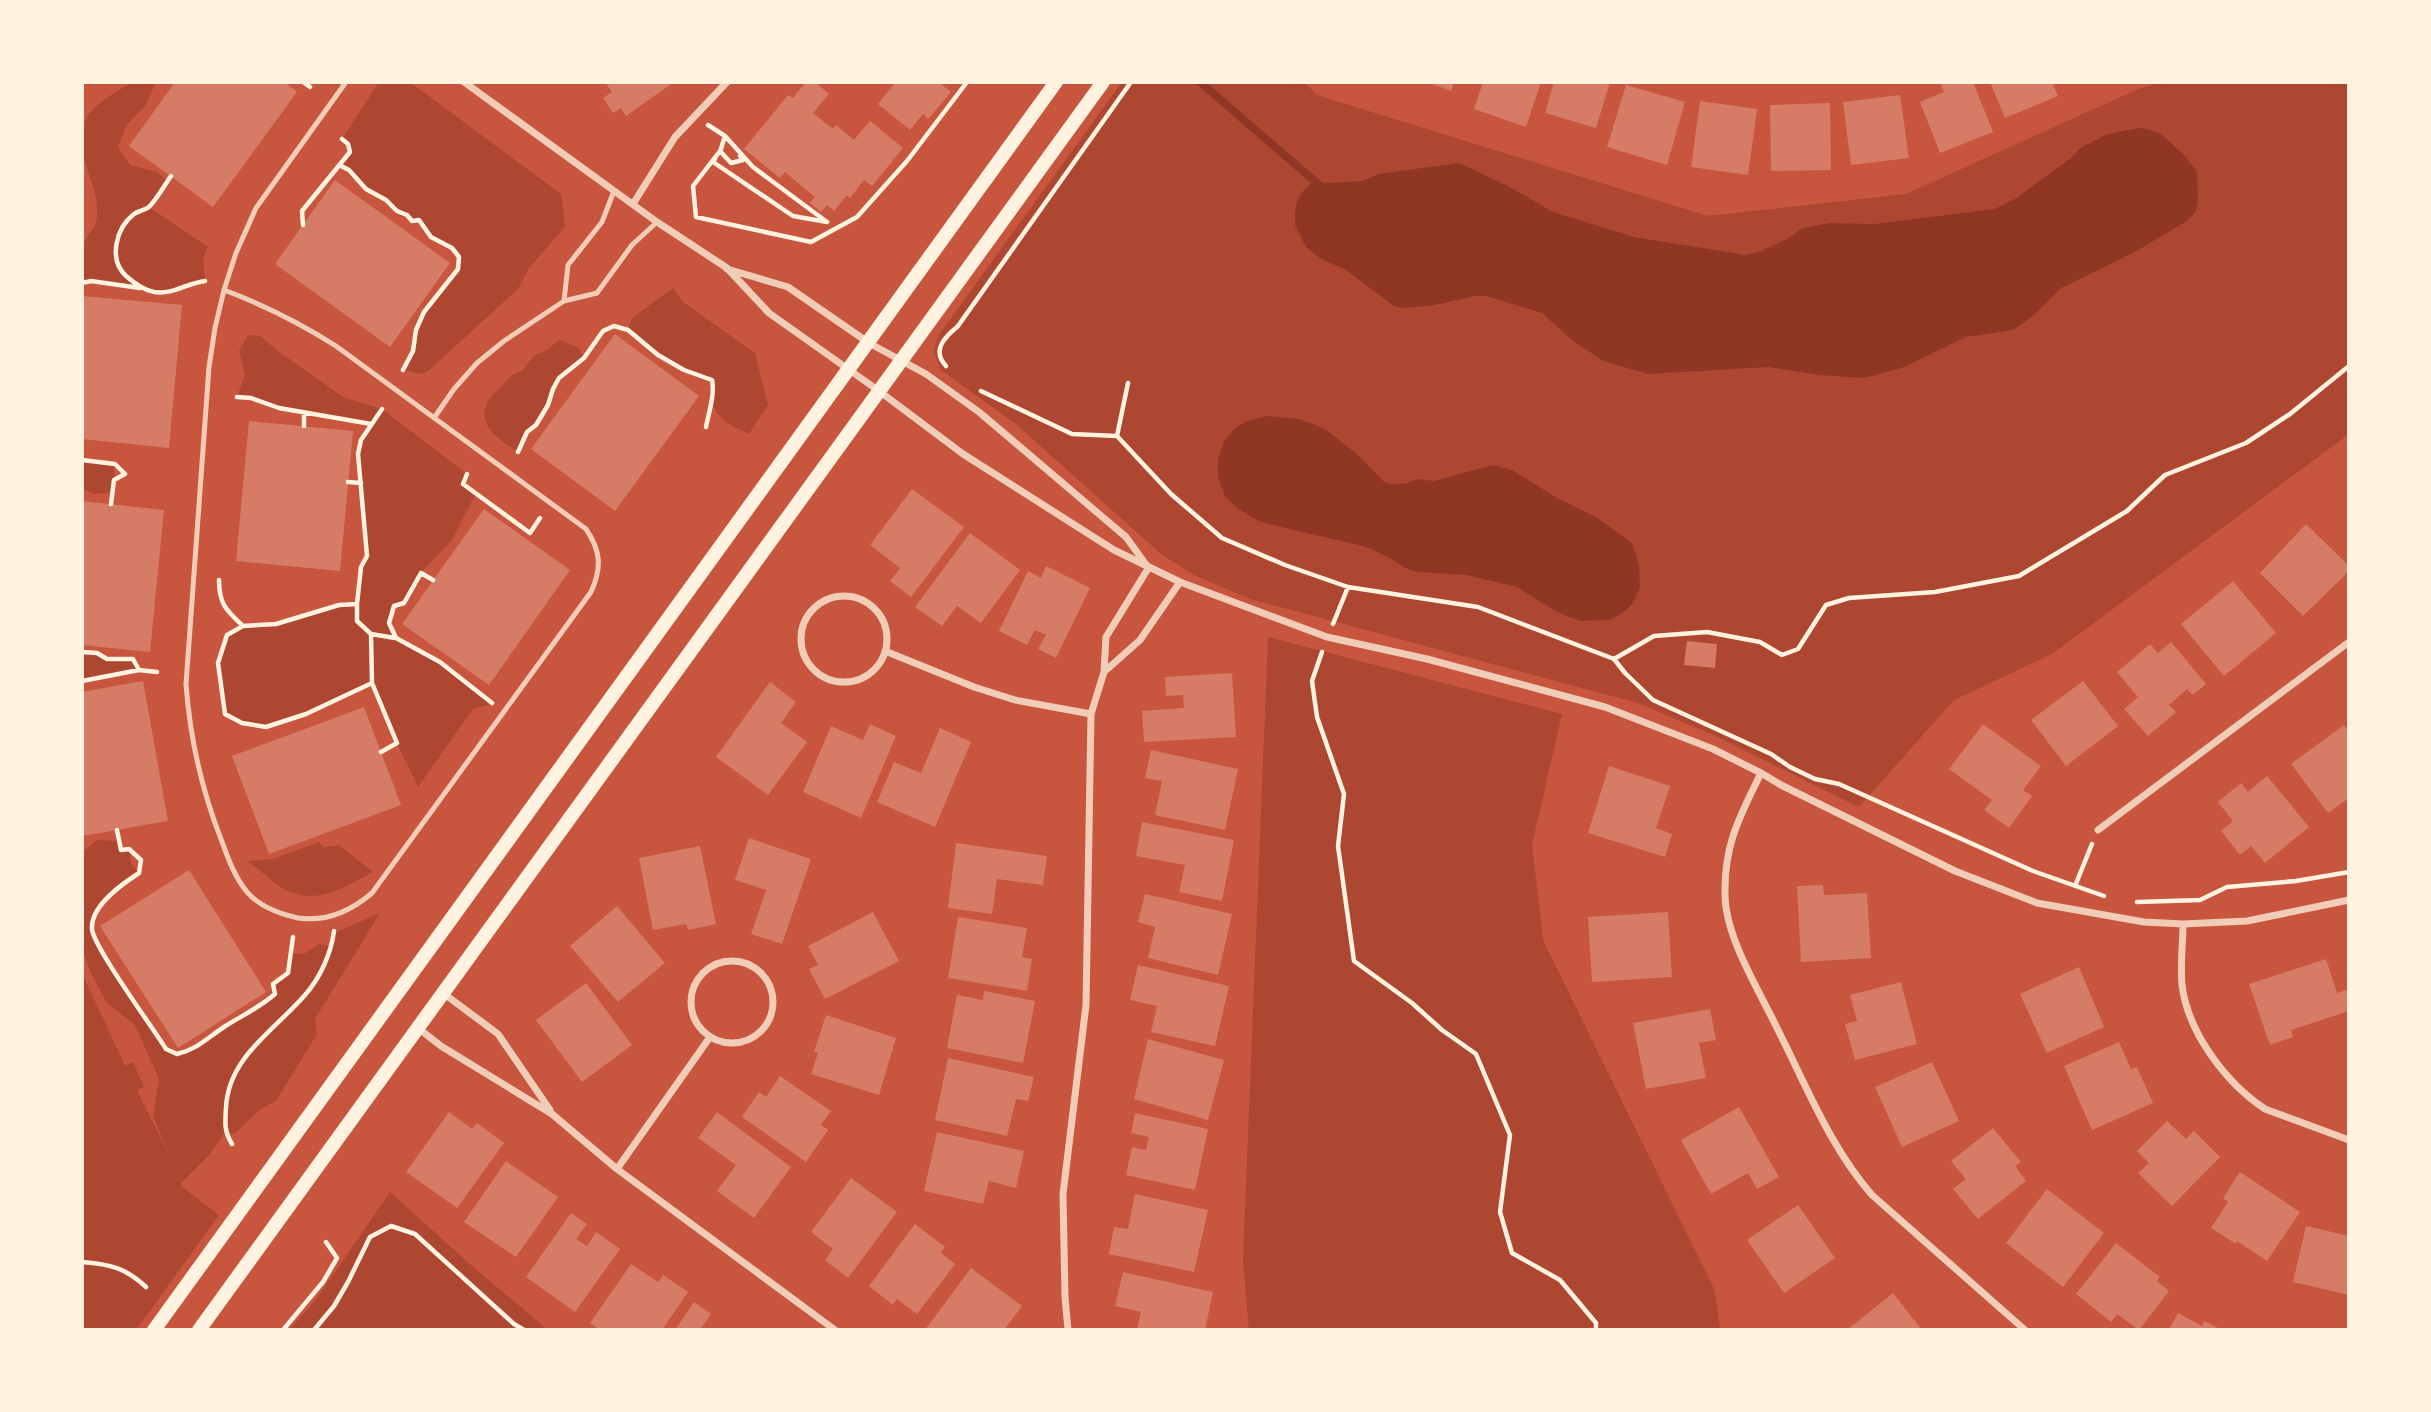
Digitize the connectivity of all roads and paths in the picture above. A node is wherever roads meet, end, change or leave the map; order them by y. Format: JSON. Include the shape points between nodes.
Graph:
{"nodes":[{"id":1,"x":303,"y":82,"type":"edge"},
{"id":2,"x":346,"y":82,"type":"edge"},
{"id":3,"x":464,"y":82,"type":"edge"},
{"id":4,"x":727,"y":82,"type":"edge"},
{"id":5,"x":967,"y":82,"type":"edge"},
{"id":6,"x":1056,"y":82,"type":"edge"},
{"id":7,"x":1103,"y":82,"type":"edge"},
{"id":8,"x":1131,"y":82,"type":"edge"},
{"id":9,"x":310,"y":87,"type":"dead end"},
{"id":10,"x":725,"y":136,"type":"junction"},
{"id":11,"x":342,"y":139,"type":"dead end"},
{"id":12,"x":720,"y":151,"type":"junction"},
{"id":13,"x":341,"y":166,"type":"junction"},
{"id":14,"x":171,"y":176,"type":"dead end"},
{"id":15,"x":614,"y":191,"type":"junction"},
{"id":16,"x":632,"y":204,"type":"junction"},
{"id":17,"x":657,"y":222,"type":"junction"},
{"id":18,"x":303,"y":225,"type":"dead end"},
{"id":19,"x":727,"y":268,"type":"junction"},
{"id":20,"x":205,"y":281,"type":"dead end"},
{"id":21,"x":82,"y":283,"type":"edge"},
{"id":22,"x":142,"y":288,"type":"junction"},
{"id":23,"x":224,"y":290,"type":"junction"},
{"id":24,"x":564,"y":301,"type":"junction"},
{"id":25,"x":869,"y":342,"type":"junction"},
{"id":26,"x":901,"y":360,"type":"junction"},
{"id":27,"x":2349,"y":366,"type":"edge"},
{"id":28,"x":948,"y":369,"type":"dead end"},
{"id":29,"x":404,"y":370,"type":"dead end"},
{"id":30,"x":850,"y":370,"type":"junction"},
{"id":31,"x":1128,"y":383,"type":"dead end"},
{"id":32,"x":972,"y":386,"type":"dead end"},
{"id":33,"x":879,"y":391,"type":"junction"},
{"id":34,"x":237,"y":397,"type":"dead end"},
{"id":35,"x":382,"y":409,"type":"dead end"},
{"id":36,"x":304,"y":413,"type":"junction"},
{"id":37,"x":434,"y":418,"type":"junction"},
{"id":38,"x":372,"y":424,"type":"junction"},
{"id":39,"x":304,"y":426,"type":"dead end"},
{"id":40,"x":706,"y":427,"type":"dead end"},
{"id":41,"x":1117,"y":436,"type":"junction"},
{"id":42,"x":518,"y":452,"type":"dead end"},
{"id":43,"x":82,"y":460,"type":"edge"},
{"id":44,"x":467,"y":474,"type":"dead end"},
{"id":45,"x":348,"y":482,"type":"dead end"},
{"id":46,"x":361,"y":483,"type":"junction"},
{"id":47,"x":111,"y":504,"type":"dead end"},
{"id":48,"x":540,"y":518,"type":"dead end"},
{"id":49,"x":1149,"y":567,"type":"junction"},
{"id":50,"x":219,"y":580,"type":"dead end"},
{"id":51,"x":433,"y":580,"type":"dead end"},
{"id":52,"x":1180,"y":582,"type":"junction"},
{"id":53,"x":1348,"y":587,"type":"junction"},
{"id":54,"x":357,"y":604,"type":"junction"},
{"id":55,"x":243,"y":626,"type":"junction"},
{"id":56,"x":371,"y":634,"type":"junction"},
{"id":57,"x":1327,"y":637,"type":"junction"},
{"id":58,"x":396,"y":638,"type":"junction"},
{"id":59,"x":2349,"y":642,"type":"edge"},
{"id":60,"x":886,"y":651,"type":"junction"},
{"id":61,"x":82,"y":652,"type":"edge"},
{"id":62,"x":1615,"y":659,"type":"junction"},
{"id":63,"x":139,"y":670,"type":"junction"},
{"id":64,"x":157,"y":672,"type":"dead end"},
{"id":65,"x":1104,"y":672,"type":"junction"},
{"id":66,"x":82,"y":681,"type":"edge"},
{"id":67,"x":372,"y":683,"type":"junction"},
{"id":68,"x":492,"y":704,"type":"dead end"},
{"id":69,"x":1091,"y":714,"type":"junction"},
{"id":70,"x":381,"y":752,"type":"dead end"},
{"id":71,"x":1761,"y":773,"type":"junction"},
{"id":72,"x":117,"y":830,"type":"dead end"},
{"id":73,"x":2098,"y":830,"type":"joint"},
{"id":74,"x":2349,"y":872,"type":"edge"},
{"id":75,"x":2075,"y":886,"type":"junction"},
{"id":76,"x":2109,"y":898,"type":"dead end"},
{"id":77,"x":2349,"y":900,"type":"edge"},
{"id":78,"x":2134,"y":902,"type":"dead end"},
{"id":79,"x":330,"y":916,"type":"junction"},
{"id":80,"x":2183,"y":924,"type":"junction"},
{"id":81,"x":293,"y":937,"type":"dead end"},
{"id":82,"x":443,"y":993,"type":"junction"},
{"id":83,"x":418,"y":1028,"type":"junction"},
{"id":84,"x":710,"y":1037,"type":"junction"},
{"id":85,"x":552,"y":1114,"type":"junction"},
{"id":86,"x":2349,"y":1140,"type":"edge"},
{"id":87,"x":232,"y":1144,"type":"dead end"},
{"id":88,"x":617,"y":1169,"type":"junction"},
{"id":89,"x":326,"y":1242,"type":"dead end"},
{"id":90,"x":82,"y":1262,"type":"edge"},
{"id":91,"x":146,"y":1287,"type":"dead end"},
{"id":92,"x":154,"y":1330,"type":"edge"},
{"id":93,"x":199,"y":1330,"type":"edge"},
{"id":94,"x":283,"y":1330,"type":"edge"},
{"id":95,"x":314,"y":1330,"type":"edge"},
{"id":96,"x":524,"y":1330,"type":"edge"},
{"id":97,"x":835,"y":1330,"type":"edge"},
{"id":98,"x":1068,"y":1330,"type":"edge"},
{"id":99,"x":1596,"y":1330,"type":"edge"},
{"id":100,"x":2025,"y":1330,"type":"edge"}],
"edges":[{"from":1,"to":9,"type":"path"},
{"from":2,"to":23,"type":"lane","via":[[256,208]]},
{"from":3,"to":15,"type":"street"},
{"from":4,"to":16,"type":"street","via":[[675,137]]},
{"from":5,"to":12,"type":"path","via":[[857,217],[811,242],[696,217],[693,186]]},
{"from":6,"to":25,"type":"main road"},
{"from":7,"to":26,"type":"main road"},
{"from":8,"to":28,"type":"path","via":[[958,326],[944,338],[940,353]]},
{"from":10,"to":12,"type":"path"},
{"from":10,"to":12,"type":"path","via":[[743,160],[731,163]]},
{"from":10,"to":12,"type":"path","via":[[753,167],[827,222],[793,216],[713,162]]},
{"from":11,"to":13,"type":"path","via":[[350,152]]},
{"from":13,"to":18,"type":"path","via":[[302,211]]},
{"from":13,"to":29,"type":"path","via":[[397,211],[419,220],[431,237],[459,257],[458,269],[424,312]]},
{"from":14,"to":22,"type":"path","via":[[148,207],[123,228],[116,246],[124,273]]},
{"from":15,"to":16,"type":"street"},
{"from":15,"to":24,"type":"lane","via":[[602,222],[568,265]]},
{"from":16,"to":17,"type":"street"},
{"from":17,"to":19,"type":"street"},
{"from":17,"to":24,"type":"lane","via":[[632,245],[597,293]]},
{"from":19,"to":25,"type":"street","via":[[788,287]]},
{"from":19,"to":30,"type":"street","via":[[769,313]]},
{"from":20,"to":22,"type":"path","via":[[176,292]]},
{"from":21,"to":22,"type":"path"},
{"from":23,"to":37,"type":"lane","via":[[300,324]]},
{"from":23,"to":79,"type":"lane","via":[[209,367],[194,552],[186,684],[189,726],[209,809],[233,872],[248,893],[281,915]]},
{"from":24,"to":37,"type":"lane","via":[[477,363]]},
{"from":25,"to":26,"type":"street"},
{"from":25,"to":30,"type":"main road"},
{"from":26,"to":33,"type":"main road"},
{"from":26,"to":49,"type":"street","via":[[979,412],[1126,537]]},
{"from":27,"to":62,"type":"path","via":[[2246,443],[2165,475],[2127,511],[2019,576],[1935,592],[1849,598],[1826,605],[1798,649],[1782,655],[1760,642],[1707,632],[1654,635]]},
{"from":30,"to":33,"type":"street"},
{"from":30,"to":92,"type":"main road"},
{"from":31,"to":41,"type":"path"},
{"from":32,"to":41,"type":"path","via":[[1072,434]]},
{"from":33,"to":49,"type":"street","via":[[963,454],[1114,550]]},
{"from":33,"to":82,"type":"main road"},
{"from":34,"to":36,"type":"path"},
{"from":35,"to":38,"type":"path"},
{"from":36,"to":38,"type":"path"},
{"from":36,"to":39,"type":"path"},
{"from":37,"to":79,"type":"lane","via":[[586,529],[596,543],[598,577],[372,893]]},
{"from":38,"to":46,"type":"path","via":[[358,454]]},
{"from":40,"to":42,"type":"path","via":[[714,392],[712,380],[684,370],[628,330],[614,326],[603,331],[584,358],[559,378]]},
{"from":41,"to":53,"type":"path","via":[[1171,494],[1222,538]]},
{"from":43,"to":47,"type":"path","via":[[115,464],[125,474],[114,480]]},
{"from":44,"to":48,"type":"path","via":[[463,484],[530,533]]},
{"from":45,"to":46,"type":"path"},
{"from":46,"to":54,"type":"path","via":[[367,556],[361,567]]},
{"from":49,"to":52,"type":"street"},
{"from":49,"to":65,"type":"street","via":[[1107,638]]},
{"from":50,"to":55,"type":"path","via":[[219,597]]},
{"from":51,"to":58,"type":"path","via":[[421,573],[404,603],[394,606],[389,623]]},
{"from":52,"to":57,"type":"street"},
{"from":52,"to":65,"type":"street","via":[[1140,640]]},
{"from":53,"to":57,"type":"path"},
{"from":53,"to":62,"type":"path","via":[[1478,607]]},
{"from":54,"to":55,"type":"path","via":[[276,624]]},
{"from":54,"to":56,"type":"path","via":[[357,621]]},
{"from":55,"to":67,"type":"path","via":[[227,635],[218,663],[225,714],[242,723],[266,727]]},
{"from":56,"to":58,"type":"path"},
{"from":56,"to":67,"type":"path"},
{"from":57,"to":71,"type":"street","via":[[1605,707]]},
{"from":57,"to":99,"type":"path","via":[[1312,681],[1317,718],[1344,794],[1338,846],[1354,961],[1476,1054],[1510,1135],[1500,1212],[1511,1253],[1560,1280],[1596,1324]]},
{"from":58,"to":68,"type":"path","via":[[440,662]]},
{"from":59,"to":73,"type":"street"},
{"from":60,"to":60,"type":"street","via":[[880,616],[862,600],[838,597],[816,607],[803,627],[801,639],[808,663],[826,678],[850,682],[862,678]]},
{"from":60,"to":69,"type":"street","via":[[1015,700]]},
{"from":61,"to":63,"type":"path","via":[[107,659],[133,659]]},
{"from":62,"to":75,"type":"path","via":[[1653,700],[1815,779],[1839,784]]},
{"from":63,"to":64,"type":"path"},
{"from":63,"to":66,"type":"path"},
{"from":65,"to":69,"type":"street"},
{"from":67,"to":70,"type":"path","via":[[397,743]]},
{"from":69,"to":98,"type":"street","via":[[1086,1005],[1063,1194]]},
{"from":71,"to":80,"type":"street","via":[[1955,871],[2037,903],[2144,922]]},
{"from":71,"to":100,"type":"street","via":[[1733,828],[1727,857],[1725,897],[1750,973],[1853,1173]]},
{"from":72,"to":81,"type":"path","via":[[121,850],[129,849],[141,860],[139,873],[103,904],[94,916],[92,930],[166,1049],[177,1054],[193,1050],[275,994],[273,984],[288,973]]},
{"from":73,"to":75,"type":"path"},
{"from":74,"to":78,"type":"path","via":[[2227,887],[2200,900]]},
{"from":75,"to":76,"type":"path"},
{"from":77,"to":80,"type":"street","via":[[2247,921]]},
{"from":79,"to":87,"type":"path","via":[[334,933],[328,958],[307,994],[258,1041],[236,1070],[226,1097],[225,1131]]},
{"from":80,"to":86,"type":"street","via":[[2182,985],[2195,1027],[2211,1054],[2265,1109]]},
{"from":82,"to":83,"type":"main road"},
{"from":82,"to":85,"type":"street","via":[[498,1034]]},
{"from":83,"to":85,"type":"street"},
{"from":83,"to":93,"type":"main road"},
{"from":84,"to":84,"type":"street","via":[[729,1043],[748,1040],[769,1020],[771,990],[753,968],[724,962],[699,976],[691,994],[692,1014]]},
{"from":84,"to":88,"type":"street"},
{"from":85,"to":88,"type":"street"},
{"from":88,"to":97,"type":"street"},
{"from":89,"to":94,"type":"path","via":[[337,1258]]},
{"from":90,"to":91,"type":"path","via":[[130,1272]]},
{"from":95,"to":96,"type":"path","via":[[334,1306],[370,1237],[391,1226],[415,1234]]}]}
